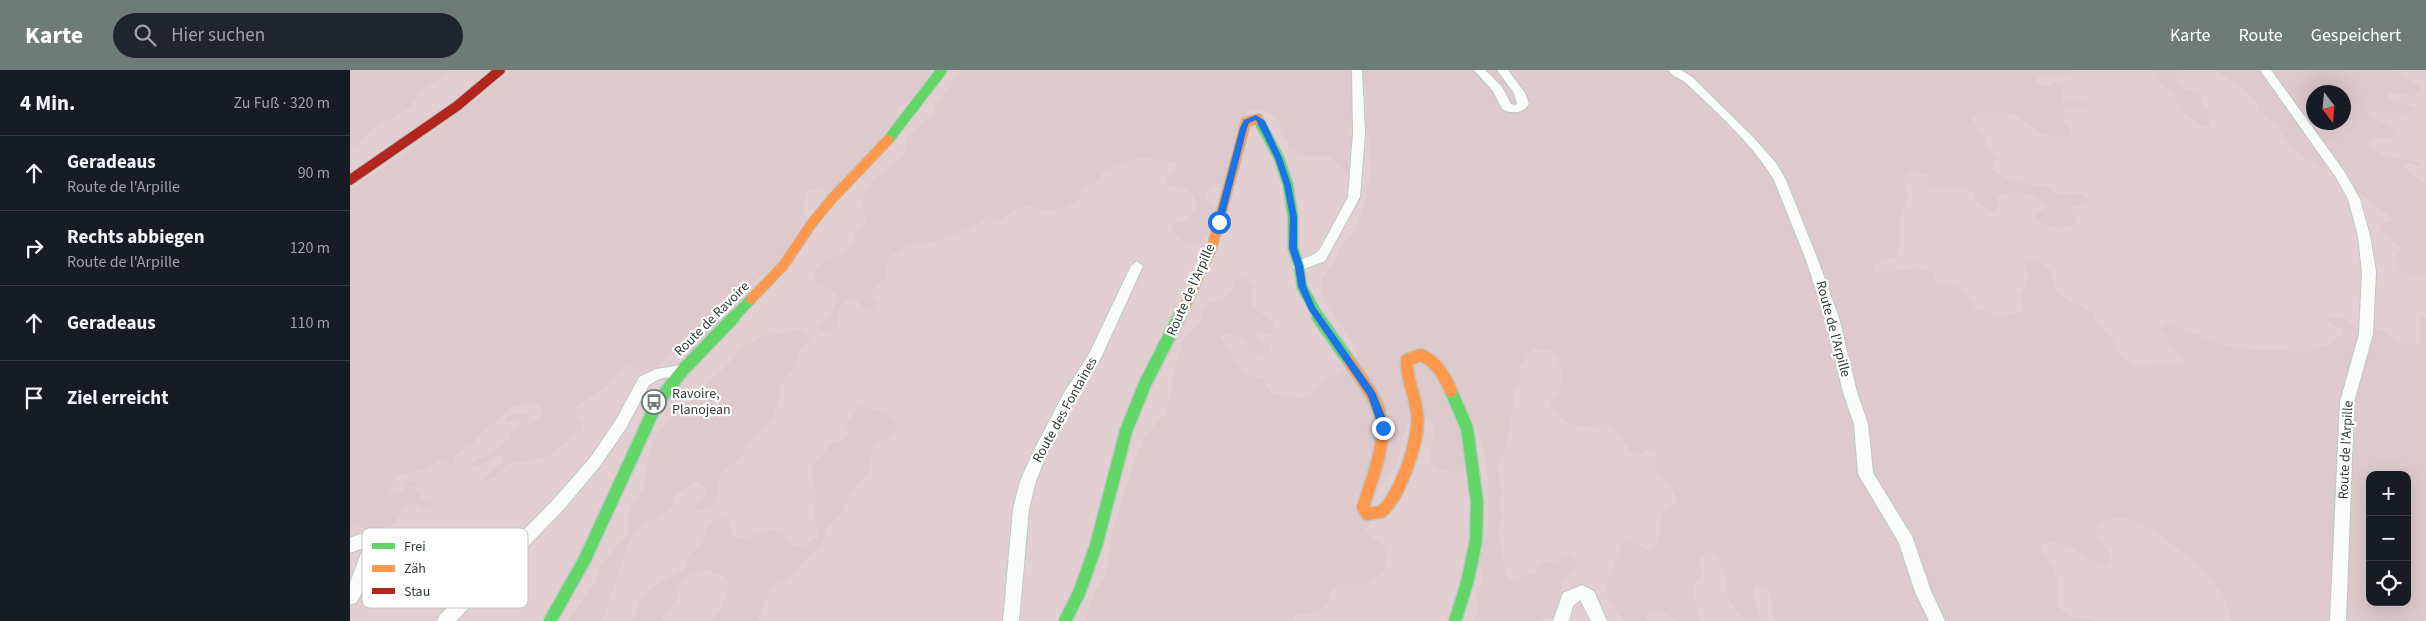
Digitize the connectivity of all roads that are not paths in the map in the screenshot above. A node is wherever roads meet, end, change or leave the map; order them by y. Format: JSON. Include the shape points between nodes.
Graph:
{"nodes":[{"id":1,"x":500,"y":70,"type":"edge"},
{"id":2,"x":942,"y":70,"type":"edge"},
{"id":3,"x":1356,"y":70,"type":"edge"},
{"id":4,"x":1479,"y":70,"type":"edge"},
{"id":5,"x":1502,"y":70,"type":"edge"},
{"id":6,"x":1673,"y":70,"type":"edge"},
{"id":7,"x":2265,"y":70,"type":"edge"},
{"id":8,"x":350,"y":180,"type":"edge"},
{"id":9,"x":1137,"y":266,"type":"dead end"},
{"id":10,"x":1299,"y":266,"type":"junction"},
{"id":11,"x":683,"y":370,"type":"junction"},
{"id":12,"x":528,"y":536,"type":"edge"},
{"id":13,"x":362,"y":541,"type":"edge"},
{"id":14,"x":350,"y":546,"type":"edge"},
{"id":15,"x":362,"y":572,"type":"edge"},
{"id":16,"x":350,"y":598,"type":"edge"},
{"id":17,"x":458,"y":608,"type":"edge"},
{"id":18,"x":445,"y":621,"type":"edge"},
{"id":19,"x":550,"y":621,"type":"edge"},
{"id":20,"x":1011,"y":621,"type":"edge"},
{"id":21,"x":1066,"y":621,"type":"edge"},
{"id":22,"x":1455,"y":621,"type":"edge"},
{"id":23,"x":1561,"y":621,"type":"edge"},
{"id":24,"x":1599,"y":621,"type":"edge"},
{"id":25,"x":1937,"y":621,"type":"edge"},
{"id":26,"x":2338,"y":621,"type":"edge"}],
"edges":[{"from":1,"to":8,"type":"street","via":[[457,106]]},
{"from":2,"to":11,"type":"street","name":"Route de Ravoire","via":[[887,142],[812,223],[783,266]]},
{"from":3,"to":10,"type":"street","via":[[1358,132],[1354,197],[1325,252],[1320,258]]},
{"from":4,"to":5,"type":"street","via":[[1498,89],[1506,106],[1521,107],[1523,101],[1519,92]]},
{"from":6,"to":25,"type":"street","name":"Route de l'Arpille","via":[[1688,79],[1750,142],[1780,180],[1832,318],[1861,424],[1866,474],[1906,541],[1923,592]]},
{"from":7,"to":26,"type":"street","name":"Route de l'Arpille","via":[[2340,174],[2354,199],[2369,272],[2366,334],[2347,402]]},
{"from":9,"to":20,"type":"street","name":"Route des Fontaines","via":[[1094,358],[1070,395],[1028,481],[1021,509]]},
{"from":10,"to":21,"type":"street","name":"Route de l'Arpille","via":[[1293,248],[1288,185],[1261,121],[1251,118],[1244,128],[1212,247],[1126,431],[1096,546]]},
{"from":10,"to":22,"type":"street","via":[[1302,286],[1312,308],[1372,394],[1382,421],[1379,450],[1364,507],[1367,514],[1378,514],[1385,509],[1415,443],[1418,418],[1406,372],[1407,360],[1421,355],[1439,367],[1467,428],[1476,502],[1476,541]]},
{"from":11,"to":12,"type":"street","via":[[656,374],[644,380],[621,424],[595,462]]},
{"from":11,"to":19,"type":"street","name":"Route de Ravoire","via":[[657,403],[585,559]]},
{"from":13,"to":14,"type":"street"},
{"from":15,"to":16,"type":"street"},
{"from":17,"to":18,"type":"street"},
{"from":23,"to":24,"type":"street","via":[[1567,599],[1582,592],[1588,596]]}]}
